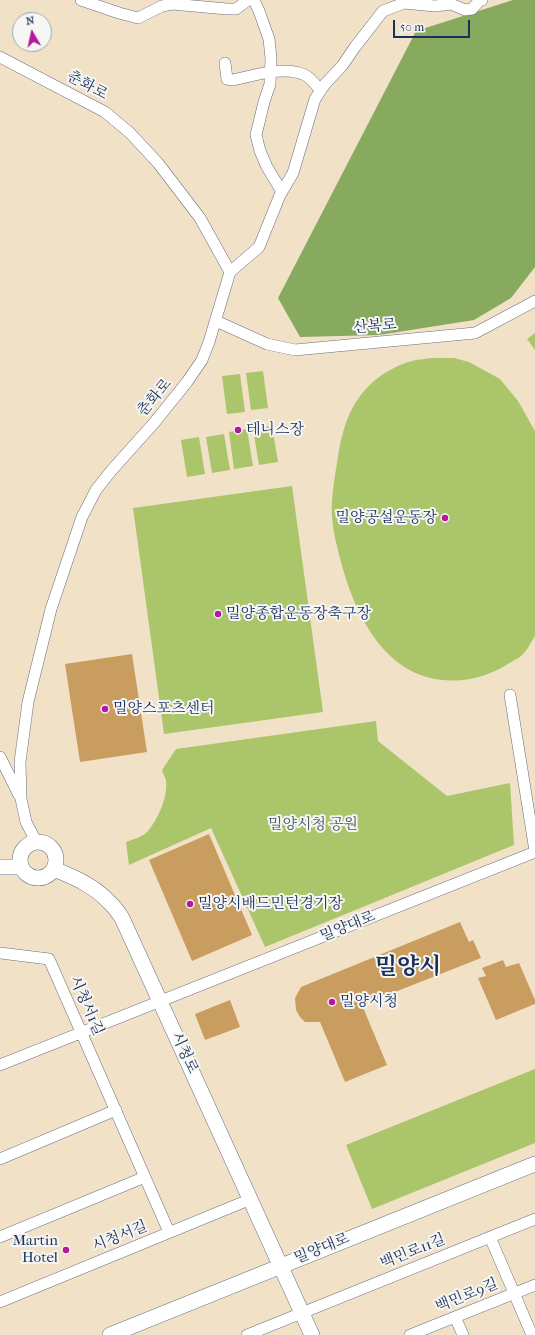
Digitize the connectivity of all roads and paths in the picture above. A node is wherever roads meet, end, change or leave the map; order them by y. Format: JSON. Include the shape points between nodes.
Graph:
{"nodes":[{"id":1,"x":81,"y":0,"type":"edge"},
{"id":2,"x":248,"y":0,"type":"edge"},
{"id":3,"x":254,"y":0,"type":"edge"},
{"id":4,"x":482,"y":0,"type":"edge"},
{"id":5,"x":405,"y":1,"type":"edge"},
{"id":6,"x":0,"y":57,"type":"edge"},
{"id":7,"x":225,"y":63,"type":"dead end"},
{"id":8,"x":270,"y":72,"type":"junction"},
{"id":9,"x":320,"y":90,"type":"junction"},
{"id":10,"x":282,"y":192,"type":"junction"},
{"id":11,"x":230,"y":272,"type":"junction"},
{"id":12,"x":535,"y":301,"type":"edge"},
{"id":13,"x":216,"y":321,"type":"junction"},
{"id":14,"x":510,"y":695,"type":"dead end"},
{"id":15,"x":0,"y":757,"type":"edge"},
{"id":16,"x":21,"y":800,"type":"junction"},
{"id":17,"x":36,"y":841,"type":"junction"},
{"id":18,"x":535,"y":852,"type":"edge"},
{"id":19,"x":0,"y":867,"type":"edge"},
{"id":20,"x":21,"y":867,"type":"junction"},
{"id":21,"x":54,"y":869,"type":"junction"},
{"id":22,"x":0,"y":953,"type":"edge"},
{"id":23,"x":160,"y":1002,"type":"junction"},
{"id":24,"x":82,"y":1034,"type":"junction"},
{"id":25,"x":0,"y":1066,"type":"edge"},
{"id":26,"x":116,"y":1110,"type":"junction"},
{"id":27,"x":0,"y":1159,"type":"edge"},
{"id":28,"x":535,"y":1164,"type":"edge"},
{"id":29,"x":145,"y":1177,"type":"junction"},
{"id":30,"x":251,"y":1199,"type":"junction"},
{"id":31,"x":535,"y":1219,"type":"edge"},
{"id":32,"x":169,"y":1232,"type":"junction"},
{"id":33,"x":0,"y":1237,"type":"edge"},
{"id":34,"x":490,"y":1238,"type":"junction"},
{"id":35,"x":281,"y":1266,"type":"junction"},
{"id":36,"x":535,"y":1285,"type":"edge"},
{"id":37,"x":514,"y":1293,"type":"junction"},
{"id":38,"x":0,"y":1302,"type":"edge"},
{"id":39,"x":302,"y":1313,"type":"junction"},
{"id":40,"x":455,"y":1317,"type":"junction"},
{"id":41,"x":110,"y":1335,"type":"edge"},
{"id":42,"x":247,"y":1335,"type":"edge"},
{"id":43,"x":312,"y":1335,"type":"edge"},
{"id":44,"x":410,"y":1335,"type":"edge"},
{"id":45,"x":463,"y":1335,"type":"edge"},
{"id":46,"x":532,"y":1335,"type":"edge"}],
"edges":[{"from":1,"to":2,"type":"street","via":[[138,18],[172,4],[227,10],[236,9]]},
{"from":3,"to":8,"type":"street","via":[[269,39]]},
{"from":4,"to":5,"type":"street","via":[[472,9],[465,10],[451,4],[435,6]]},
{"from":5,"to":9,"type":"street","via":[[383,12],[342,66]]},
{"from":6,"to":11,"type":"street","name":"춘화로","via":[[105,112],[130,133],[158,163],[200,218]]},
{"from":7,"to":8,"type":"street","via":[[227,79],[232,80]]},
{"from":8,"to":9,"type":"street","via":[[287,70],[304,74]]},
{"from":8,"to":10,"type":"street","via":[[270,84],[256,135],[264,162]]},
{"from":9,"to":10,"type":"street","via":[[314,99],[293,173]]},
{"from":10,"to":11,"type":"street","via":[[259,247]]},
{"from":11,"to":13,"type":"street","name":"춘화로"},
{"from":12,"to":13,"type":"street","name":"산복로","via":[[475,333],[295,350],[267,344]]},
{"from":13,"to":16,"type":"street","name":"춘화로","via":[[202,360],[187,382],[96,490],[82,517],[51,609],[28,702],[20,762]]},
{"from":14,"to":18,"type":"street","name":"밀양대로"},
{"from":15,"to":16,"type":"street"},
{"from":16,"to":17,"type":"street","name":"춘화로","via":[[26,822]]},
{"from":17,"to":20,"type":"main road","via":[[22,851],[19,862]]},
{"from":17,"to":21,"type":"main road","via":[[51,847],[56,858]]},
{"from":18,"to":23,"type":"street","name":"밀양대로"},
{"from":19,"to":20,"type":"main road"},
{"from":20,"to":21,"type":"main road","via":[[28,876],[34,878],[45,877]]},
{"from":21,"to":23,"type":"main road","name":"시청로","via":[[97,890],[109,901],[122,918]]},
{"from":22,"to":24,"type":"street","name":"시청서1길","via":[[49,959]]},
{"from":23,"to":24,"type":"street","name":"밀양대로"},
{"from":23,"to":30,"type":"main road","name":"시청로"},
{"from":24,"to":25,"type":"street","name":"밀양대로"},
{"from":24,"to":26,"type":"street","name":"시청서1길"},
{"from":26,"to":27,"type":"street"},
{"from":26,"to":29,"type":"street","name":"시청서1길"},
{"from":28,"to":35,"type":"main road","name":"밀양대로"},
{"from":29,"to":32,"type":"street","name":"시청서1길"},
{"from":29,"to":33,"type":"street"},
{"from":30,"to":32,"type":"street","name":"시청서길"},
{"from":30,"to":35,"type":"main road","name":"시청로"},
{"from":31,"to":34,"type":"street","name":"백민로11길"},
{"from":32,"to":38,"type":"street","name":"시청서길"},
{"from":34,"to":37,"type":"street"},
{"from":34,"to":39,"type":"street","name":"백민로11길"},
{"from":35,"to":39,"type":"main road","name":"시청로"},
{"from":35,"to":41,"type":"main road","name":"밀양대로"},
{"from":36,"to":37,"type":"street","name":"백민로9길"},
{"from":37,"to":40,"type":"street","name":"백민로9길"},
{"from":37,"to":46,"type":"street"},
{"from":39,"to":42,"type":"street","name":"백민로11길"},
{"from":39,"to":43,"type":"main road","name":"시청로"},
{"from":40,"to":44,"type":"street","name":"백민로9길"},
{"from":40,"to":45,"type":"street"}]}
